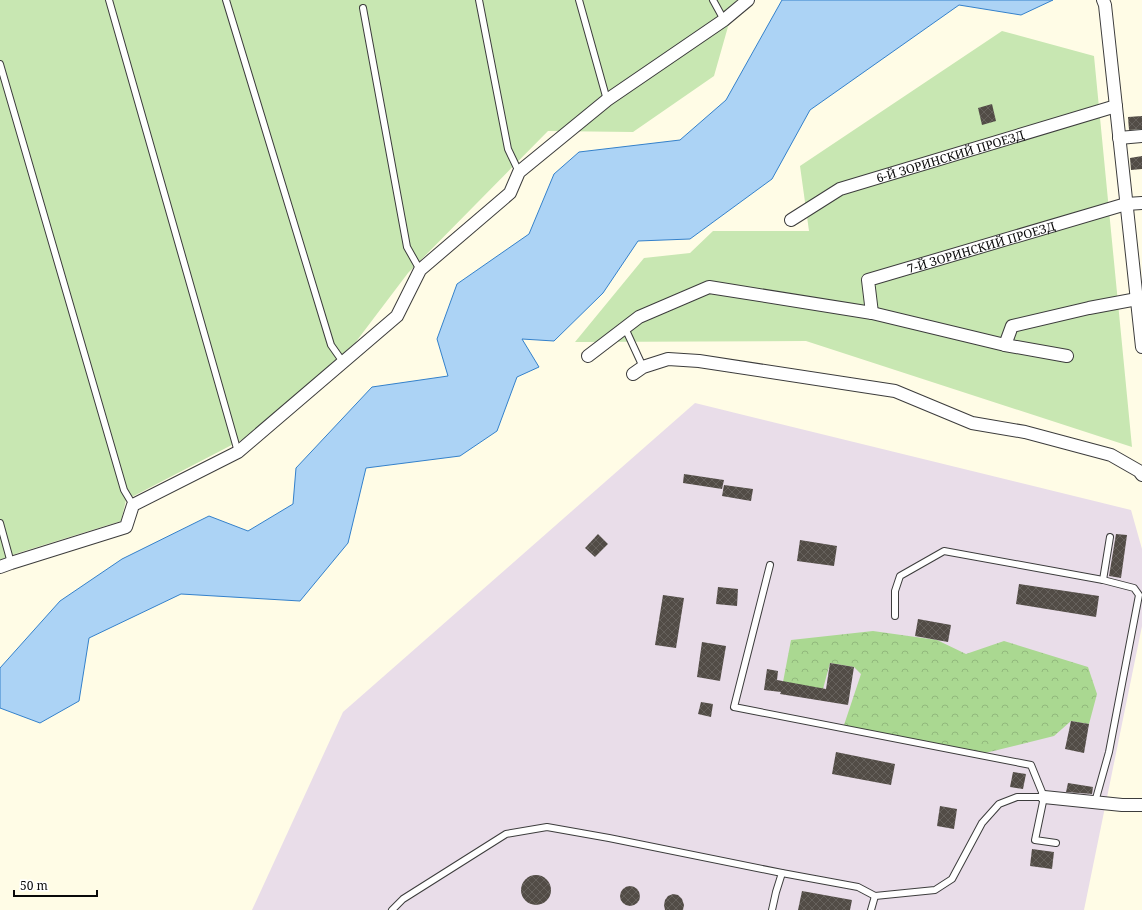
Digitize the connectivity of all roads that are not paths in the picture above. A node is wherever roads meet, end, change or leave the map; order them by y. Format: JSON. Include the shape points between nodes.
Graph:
{"nodes":[{"id":1,"x":109,"y":0,"type":"edge"},
{"id":2,"x":226,"y":0,"type":"edge"},
{"id":3,"x":479,"y":0,"type":"edge"},
{"id":4,"x":579,"y":0,"type":"edge"},
{"id":5,"x":713,"y":0,"type":"edge"},
{"id":6,"x":748,"y":0,"type":"edge"},
{"id":7,"x":1103,"y":0,"type":"edge"},
{"id":8,"x":363,"y":8,"type":"dead end"},
{"id":9,"x":724,"y":20,"type":"junction"},
{"id":10,"x":0,"y":64,"type":"edge"},
{"id":11,"x":607,"y":100,"type":"junction"},
{"id":12,"x":1116,"y":106,"type":"junction"},
{"id":13,"x":1142,"y":136,"type":"edge"},
{"id":14,"x":1119,"y":138,"type":"junction"},
{"id":15,"x":519,"y":172,"type":"junction"},
{"id":16,"x":1142,"y":203,"type":"edge"},
{"id":17,"x":1126,"y":204,"type":"junction"},
{"id":18,"x":791,"y":220,"type":"dead end"},
{"id":19,"x":420,"y":270,"type":"junction"},
{"id":20,"x":1138,"y":277,"type":"edge"},
{"id":21,"x":1137,"y":299,"type":"junction"},
{"id":22,"x":872,"y":313,"type":"junction"},
{"id":23,"x":625,"y":328,"type":"junction"},
{"id":24,"x":1005,"y":345,"type":"junction"},
{"id":25,"x":1142,"y":347,"type":"edge"},
{"id":26,"x":588,"y":356,"type":"dead end"},
{"id":27,"x":1067,"y":356,"type":"dead end"},
{"id":28,"x":343,"y":362,"type":"junction"},
{"id":29,"x":643,"y":367,"type":"junction"},
{"id":30,"x":633,"y":374,"type":"dead end"},
{"id":31,"x":238,"y":452,"type":"junction"},
{"id":32,"x":1142,"y":475,"type":"edge"},
{"id":33,"x":134,"y":505,"type":"junction"},
{"id":34,"x":0,"y":523,"type":"edge"},
{"id":35,"x":1110,"y":537,"type":"dead end"},
{"id":36,"x":5,"y":565,"type":"edge"},
{"id":37,"x":770,"y":565,"type":"dead end"},
{"id":38,"x":1103,"y":580,"type":"junction"},
{"id":39,"x":895,"y":616,"type":"dead end"},
{"id":40,"x":1044,"y":797,"type":"junction"},
{"id":41,"x":1095,"y":802,"type":"junction"},
{"id":42,"x":1142,"y":805,"type":"edge"},
{"id":43,"x":1056,"y":843,"type":"dead end"},
{"id":44,"x":782,"y":873,"type":"junction"},
{"id":45,"x":875,"y":896,"type":"junction"},
{"id":46,"x":392,"y":910,"type":"edge"},
{"id":47,"x":772,"y":910,"type":"edge"},
{"id":48,"x":871,"y":910,"type":"edge"}],
"edges":[{"from":1,"to":31,"type":"lane"},
{"from":2,"to":28,"type":"lane","via":[[331,345]]},
{"from":3,"to":15,"type":"lane","via":[[508,149]]},
{"from":4,"to":11,"type":"lane"},
{"from":5,"to":9,"type":"lane"},
{"from":6,"to":9,"type":"street"},
{"from":7,"to":12,"type":"street"},
{"from":8,"to":19,"type":"lane","via":[[407,247]]},
{"from":9,"to":11,"type":"street"},
{"from":10,"to":33,"type":"lane","via":[[124,490]]},
{"from":11,"to":15,"type":"street"},
{"from":12,"to":14,"type":"street"},
{"from":12,"to":18,"type":"street","name":"6-Й ЗОРИНСКИЙ ПРОЕЗД","via":[[840,189]]},
{"from":13,"to":14,"type":"street"},
{"from":14,"to":17,"type":"street"},
{"from":15,"to":19,"type":"street","via":[[510,193]]},
{"from":16,"to":17,"type":"street"},
{"from":17,"to":20,"type":"street"},
{"from":17,"to":22,"type":"street","name":"7-Й ЗОРИНСКИЙ ПРОЕЗД","via":[[868,280]]},
{"from":19,"to":28,"type":"street","via":[[398,316]]},
{"from":20,"to":21,"type":"street"},
{"from":21,"to":24,"type":"street","via":[[1012,326]]},
{"from":21,"to":25,"type":"street"},
{"from":22,"to":23,"type":"street","via":[[709,287],[639,317]]},
{"from":22,"to":24,"type":"street"},
{"from":23,"to":26,"type":"street"},
{"from":23,"to":29,"type":"lane"},
{"from":24,"to":27,"type":"street"},
{"from":28,"to":31,"type":"street"},
{"from":29,"to":30,"type":"street"},
{"from":29,"to":32,"type":"street","via":[[668,359],[699,361],[895,392],[972,423],[1025,432],[1111,455]]},
{"from":31,"to":33,"type":"street"},
{"from":33,"to":36,"type":"street","via":[[126,527]]},
{"from":34,"to":36,"type":"lane"},
{"from":35,"to":38,"type":"lane"},
{"from":37,"to":40,"type":"lane","via":[[734,707],[1030,765]]},
{"from":38,"to":39,"type":"lane","via":[[944,551],[900,576],[895,590]]},
{"from":38,"to":41,"type":"lane","via":[[1134,588],[1139,595],[1109,752]]},
{"from":40,"to":41,"type":"street"},
{"from":40,"to":43,"type":"lane","via":[[1035,840]]},
{"from":40,"to":45,"type":"lane","via":[[1017,797],[999,804],[982,823],[952,879],[935,890]]},
{"from":41,"to":42,"type":"street"},
{"from":44,"to":45,"type":"lane","via":[[858,887]]},
{"from":44,"to":46,"type":"lane","via":[[547,827],[506,834],[403,898]]},
{"from":44,"to":47,"type":"lane"},
{"from":45,"to":48,"type":"lane"}]}
